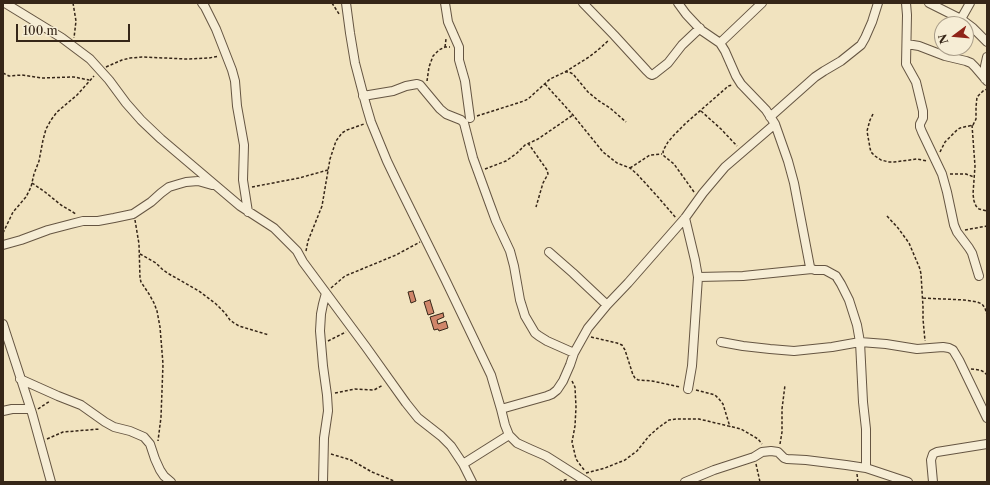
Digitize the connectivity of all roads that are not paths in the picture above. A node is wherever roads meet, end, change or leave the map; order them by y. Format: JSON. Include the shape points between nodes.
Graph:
{"nodes":[{"id":1,"x":5,"y":3,"type":"edge"},
{"id":2,"x":202,"y":3,"type":"edge"},
{"id":3,"x":346,"y":3,"type":"edge"},
{"id":4,"x":445,"y":3,"type":"edge"},
{"id":5,"x":583,"y":3,"type":"edge"},
{"id":6,"x":678,"y":3,"type":"edge"},
{"id":7,"x":762,"y":3,"type":"edge"},
{"id":8,"x":878,"y":3,"type":"edge"},
{"id":9,"x":906,"y":3,"type":"edge"},
{"id":10,"x":929,"y":3,"type":"edge"},
{"id":11,"x":970,"y":3,"type":"edge"},
{"id":12,"x":955,"y":16,"type":"edge"},
{"id":13,"x":963,"y":16,"type":"edge"},
{"id":14,"x":700,"y":28,"type":"junction"},
{"id":15,"x":974,"y":29,"type":"edge"},
{"id":16,"x":987,"y":42,"type":"edge"},
{"id":17,"x":720,"y":43,"type":"junction"},
{"id":18,"x":907,"y":44,"type":"junction"},
{"id":19,"x":987,"y":56,"type":"edge"},
{"id":20,"x":986,"y":80,"type":"edge"},
{"id":21,"x":364,"y":96,"type":"junction"},
{"id":22,"x":470,"y":118,"type":"road end"},
{"id":23,"x":772,"y":120,"type":"junction"},
{"id":24,"x":215,"y":186,"type":"junction"},
{"id":25,"x":248,"y":212,"type":"junction"},
{"id":26,"x":682,"y":220,"type":"junction"},
{"id":27,"x":3,"y":245,"type":"edge"},
{"id":28,"x":549,"y":252,"type":"dead end"},
{"id":29,"x":812,"y":269,"type":"junction"},
{"id":30,"x":978,"y":276,"type":"dead end"},
{"id":31,"x":698,"y":277,"type":"junction"},
{"id":32,"x":326,"y":293,"type":"junction"},
{"id":33,"x":607,"y":305,"type":"junction"},
{"id":34,"x":3,"y":324,"type":"edge"},
{"id":35,"x":720,"y":342,"type":"dead end"},
{"id":36,"x":860,"y":342,"type":"junction"},
{"id":37,"x":574,"y":353,"type":"junction"},
{"id":38,"x":20,"y":379,"type":"junction"},
{"id":39,"x":688,"y":388,"type":"road end"},
{"id":40,"x":501,"y":409,"type":"junction"},
{"id":41,"x":31,"y":411,"type":"junction"},
{"id":42,"x":3,"y":412,"type":"edge"},
{"id":43,"x":987,"y":418,"type":"edge"},
{"id":44,"x":509,"y":435,"type":"junction"},
{"id":45,"x":987,"y":444,"type":"edge"},
{"id":46,"x":463,"y":464,"type":"junction"},
{"id":47,"x":866,"y":468,"type":"junction"},
{"id":48,"x":51,"y":482,"type":"edge"},
{"id":49,"x":171,"y":482,"type":"edge"},
{"id":50,"x":323,"y":482,"type":"edge"},
{"id":51,"x":472,"y":482,"type":"edge"},
{"id":52,"x":586,"y":482,"type":"edge"},
{"id":53,"x":685,"y":482,"type":"edge"},
{"id":54,"x":908,"y":482,"type":"edge"},
{"id":55,"x":933,"y":482,"type":"edge"}],
"edges":[{"from":1,"to":24,"type":"street","via":[[62,38],[90,59],[141,120]]},
{"from":2,"to":25,"type":"street","via":[[216,29],[234,81],[244,145],[243,180]]},
{"from":3,"to":21,"type":"street","via":[[355,64]]},
{"from":4,"to":22,"type":"street","via":[[449,25],[459,47]]},
{"from":5,"to":14,"type":"street","via":[[652,75],[668,63]]},
{"from":6,"to":14,"type":"street"},
{"from":7,"to":17,"type":"street"},
{"from":8,"to":23,"type":"street","via":[[861,45],[815,78]]},
{"from":9,"to":18,"type":"street"},
{"from":10,"to":12,"type":"street"},
{"from":11,"to":13,"type":"street"},
{"from":14,"to":17,"type":"street"},
{"from":15,"to":16,"type":"street"},
{"from":17,"to":23,"type":"street","via":[[741,84],[762,104]]},
{"from":18,"to":20,"type":"street","via":[[971,63]]},
{"from":18,"to":30,"type":"street","via":[[906,64],[916,82],[924,115],[920,127],[939,167],[954,225],[972,253]]},
{"from":19,"to":20,"type":"street"},
{"from":21,"to":37,"type":"street","via":[[417,84],[446,114],[464,123],[478,171],[510,252],[525,316],[535,333]]},
{"from":21,"to":40,"type":"street","via":[[371,122],[392,172],[490,375]]},
{"from":23,"to":26,"type":"street","via":[[725,167]]},
{"from":23,"to":29,"type":"street","via":[[790,168]]},
{"from":24,"to":25,"type":"street"},
{"from":24,"to":27,"type":"street","via":[[198,181],[186,182],[169,187],[133,214],[98,221],[83,221]]},
{"from":25,"to":32,"type":"street","via":[[274,228],[296,251]]},
{"from":26,"to":31,"type":"street"},
{"from":26,"to":33,"type":"street"},
{"from":28,"to":33,"type":"street"},
{"from":29,"to":31,"type":"street","via":[[743,276]]},
{"from":29,"to":36,"type":"street","via":[[825,270],[836,276],[849,300]]},
{"from":31,"to":39,"type":"street","via":[[692,366]]},
{"from":32,"to":46,"type":"street","via":[[418,418],[451,446]]},
{"from":32,"to":50,"type":"street","via":[[321,314],[321,344],[328,411],[324,438]]},
{"from":33,"to":37,"type":"street","via":[[588,328]]},
{"from":34,"to":38,"type":"street"},
{"from":35,"to":36,"type":"street","via":[[794,351]]},
{"from":36,"to":43,"type":"street","via":[[917,349],[943,347],[953,350]]},
{"from":36,"to":47,"type":"street"},
{"from":37,"to":40,"type":"street","via":[[566,374],[552,394]]},
{"from":38,"to":41,"type":"street"},
{"from":38,"to":49,"type":"street","via":[[81,405],[114,427],[144,437],[150,444],[164,476]]},
{"from":40,"to":44,"type":"street"},
{"from":41,"to":42,"type":"street","via":[[12,409]]},
{"from":41,"to":48,"type":"street"},
{"from":44,"to":46,"type":"street"},
{"from":44,"to":52,"type":"street","via":[[517,443],[546,456]]},
{"from":45,"to":55,"type":"street","via":[[933,454]]},
{"from":46,"to":51,"type":"street"},
{"from":47,"to":53,"type":"street","via":[[787,459],[778,452],[771,451],[762,452]]},
{"from":47,"to":54,"type":"street"}]}
